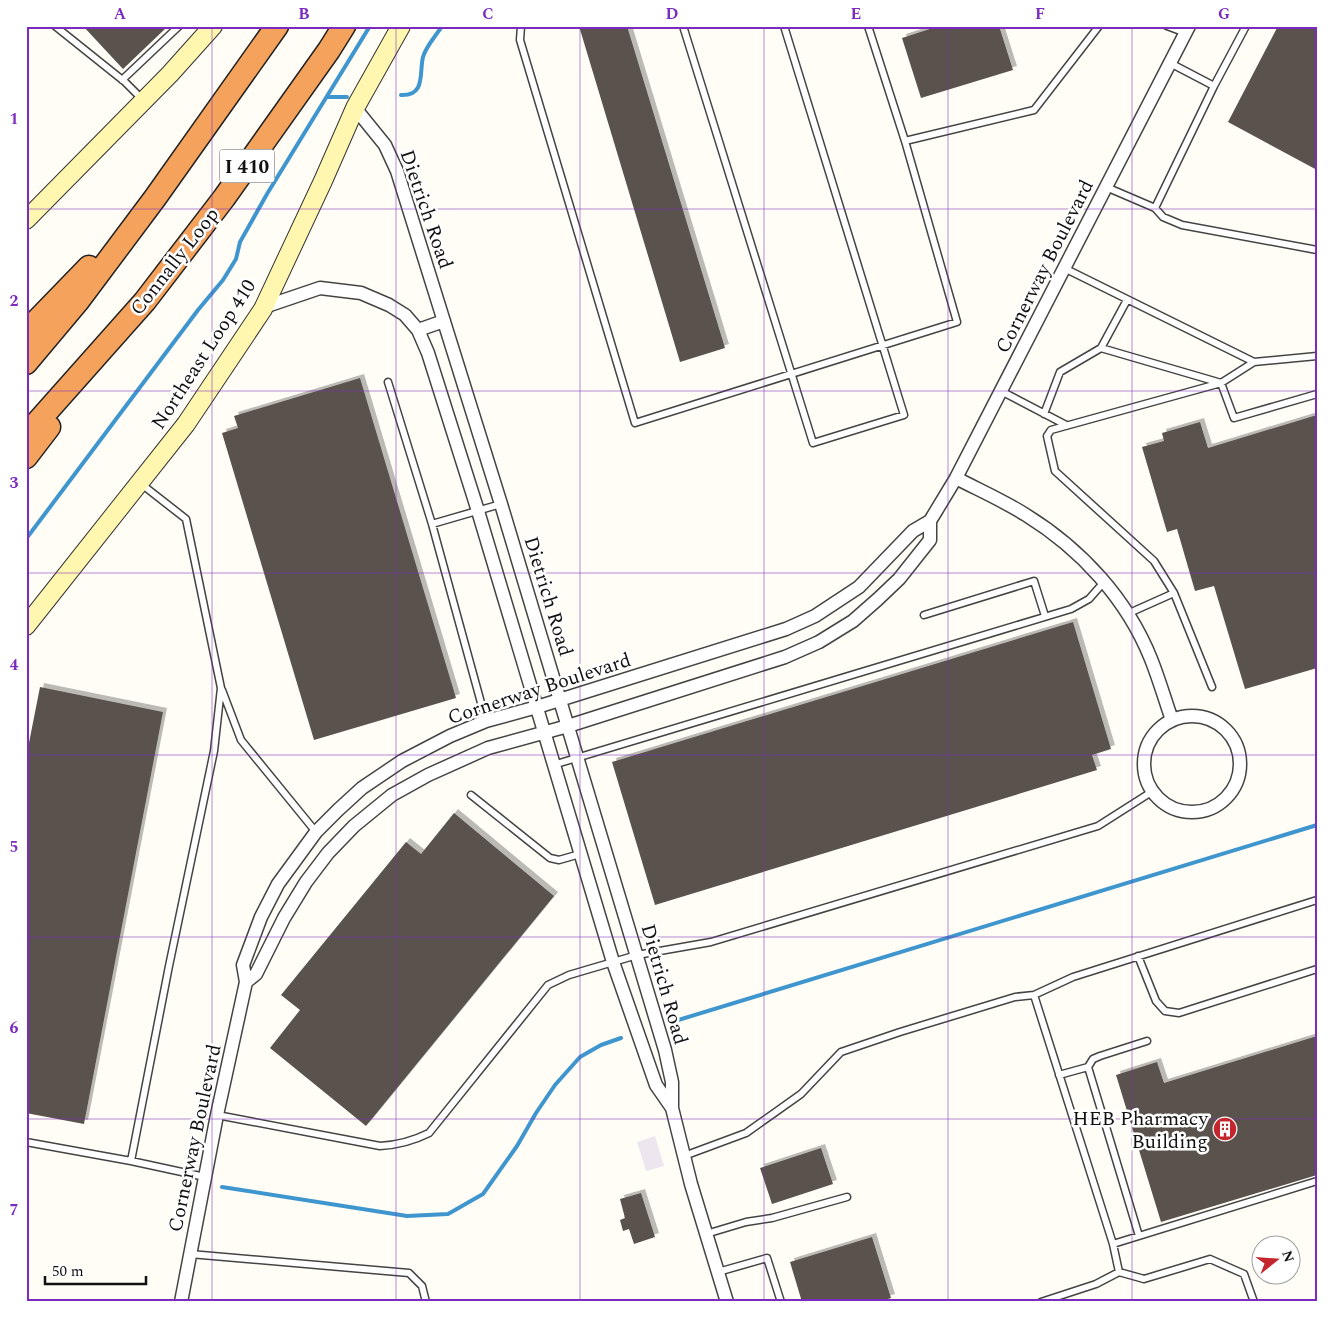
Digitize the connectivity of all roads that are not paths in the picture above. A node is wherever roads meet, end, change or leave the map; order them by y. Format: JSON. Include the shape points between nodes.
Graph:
{"nodes":[{"id":1,"x":55,"y":26,"type":"edge"},
{"id":2,"x":179,"y":26,"type":"edge"},
{"id":3,"x":213,"y":26,"type":"edge"},
{"id":4,"x":276,"y":26,"type":"edge"},
{"id":5,"x":344,"y":26,"type":"edge"},
{"id":6,"x":401,"y":26,"type":"edge"},
{"id":7,"x":521,"y":26,"type":"edge"},
{"id":8,"x":683,"y":26,"type":"edge"},
{"id":9,"x":784,"y":26,"type":"edge"},
{"id":10,"x":868,"y":26,"type":"edge"},
{"id":11,"x":1099,"y":26,"type":"edge"},
{"id":12,"x":1167,"y":26,"type":"edge"},
{"id":13,"x":1246,"y":26,"type":"edge"},
{"id":14,"x":1187,"y":30,"type":"edge"},
{"id":15,"x":1170,"y":63,"type":"junction"},
{"id":16,"x":122,"y":80,"type":"junction"},
{"id":17,"x":1214,"y":86,"type":"junction"},
{"id":18,"x":144,"y":101,"type":"junction"},
{"id":19,"x":355,"y":108,"type":"junction"},
{"id":20,"x":905,"y":142,"type":"junction"},
{"id":21,"x":1106,"y":187,"type":"junction"},
{"id":22,"x":156,"y":198,"type":"junction"},
{"id":23,"x":1155,"y":208,"type":"junction"},
{"id":24,"x":26,"y":220,"type":"edge"},
{"id":25,"x":1317,"y":250,"type":"edge"},
{"id":26,"x":1064,"y":268,"type":"junction"},
{"id":27,"x":1127,"y":300,"type":"junction"},
{"id":28,"x":144,"y":301,"type":"junction"},
{"id":29,"x":264,"y":307,"type":"junction"},
{"id":30,"x":444,"y":321,"type":"junction"},
{"id":31,"x":418,"y":330,"type":"junction"},
{"id":32,"x":26,"y":332,"type":"edge"},
{"id":33,"x":883,"y":345,"type":"junction"},
{"id":34,"x":1101,"y":348,"type":"junction"},
{"id":35,"x":1317,"y":356,"type":"edge"},
{"id":36,"x":1254,"y":362,"type":"junction"},
{"id":37,"x":26,"y":363,"type":"edge"},
{"id":38,"x":792,"y":374,"type":"junction"},
{"id":39,"x":388,"y":382,"type":"dead end"},
{"id":40,"x":1220,"y":383,"type":"junction"},
{"id":41,"x":1001,"y":391,"type":"junction"},
{"id":42,"x":1317,"y":394,"type":"edge"},
{"id":43,"x":1044,"y":414,"type":"junction"},
{"id":44,"x":1066,"y":425,"type":"junction"},
{"id":45,"x":26,"y":436,"type":"edge"},
{"id":46,"x":26,"y":457,"type":"edge"},
{"id":47,"x":956,"y":478,"type":"junction"},
{"id":48,"x":139,"y":483,"type":"junction"},
{"id":49,"x":501,"y":504,"type":"junction"},
{"id":50,"x":478,"y":511,"type":"junction"},
{"id":51,"x":930,"y":521,"type":"junction"},
{"id":52,"x":432,"y":524,"type":"junction"},
{"id":53,"x":1104,"y":582,"type":"junction"},
{"id":54,"x":1174,"y":593,"type":"junction"},
{"id":55,"x":1127,"y":614,"type":"junction"},
{"id":56,"x":924,"y":615,"type":"dead end"},
{"id":57,"x":1045,"y":616,"type":"junction"},
{"id":58,"x":26,"y":626,"type":"edge"},
{"id":59,"x":1212,"y":687,"type":"dead end"},
{"id":60,"x":221,"y":688,"type":"junction"},
{"id":61,"x":561,"y":700,"type":"junction"},
{"id":62,"x":537,"y":707,"type":"junction"},
{"id":63,"x":1172,"y":720,"type":"junction"},
{"id":64,"x":486,"y":721,"type":"junction"},
{"id":65,"x":568,"y":726,"type":"junction"},
{"id":66,"x":544,"y":733,"type":"junction"},
{"id":67,"x":578,"y":757,"type":"junction"},
{"id":68,"x":553,"y":765,"type":"junction"},
{"id":69,"x":1153,"y":791,"type":"junction"},
{"id":70,"x":471,"y":794,"type":"dead end"},
{"id":71,"x":316,"y":832,"type":"junction"},
{"id":72,"x":580,"y":854,"type":"junction"},
{"id":73,"x":1317,"y":900,"type":"edge"},
{"id":74,"x":637,"y":955,"type":"junction"},
{"id":75,"x":1138,"y":956,"type":"junction"},
{"id":76,"x":613,"y":962,"type":"junction"},
{"id":77,"x":1317,"y":969,"type":"edge"},
{"id":78,"x":246,"y":982,"type":"junction"},
{"id":79,"x":1034,"y":995,"type":"junction"},
{"id":80,"x":1147,"y":1041,"type":"dead end"},
{"id":81,"x":1088,"y":1067,"type":"junction"},
{"id":82,"x":1059,"y":1075,"type":"junction"},
{"id":83,"x":672,"y":1108,"type":"junction"},
{"id":84,"x":217,"y":1115,"type":"junction"},
{"id":85,"x":26,"y":1142,"type":"edge"},
{"id":86,"x":684,"y":1156,"type":"junction"},
{"id":87,"x":131,"y":1161,"type":"junction"},
{"id":88,"x":205,"y":1177,"type":"junction"},
{"id":89,"x":1317,"y":1182,"type":"edge"},
{"id":90,"x":847,"y":1197,"type":"dead end"},
{"id":91,"x":706,"y":1234,"type":"junction"},
{"id":92,"x":1138,"y":1236,"type":"junction"},
{"id":93,"x":1112,"y":1244,"type":"junction"},
{"id":94,"x":190,"y":1254,"type":"junction"},
{"id":95,"x":718,"y":1272,"type":"junction"},
{"id":96,"x":1119,"y":1272,"type":"junction"},
{"id":97,"x":181,"y":1302,"type":"edge"},
{"id":98,"x":426,"y":1302,"type":"edge"},
{"id":99,"x":727,"y":1302,"type":"edge"},
{"id":100,"x":781,"y":1302,"type":"edge"},
{"id":101,"x":1041,"y":1302,"type":"edge"},
{"id":102,"x":1254,"y":1302,"type":"edge"}],
"edges":[{"from":1,"to":16,"type":"lane"},
{"from":2,"to":16,"type":"lane"},
{"from":3,"to":18,"type":"main road"},
{"from":4,"to":22,"type":"highway","number":"I 410"},
{"from":5,"to":28,"type":"highway","name":"Connally Loop","number":"I 410","via":[[224,198]]},
{"from":6,"to":19,"type":"main road","name":"Northeast Loop 410"},
{"from":7,"to":38,"type":"lane","via":[[520,40],[635,423]]},
{"from":8,"to":38,"type":"lane"},
{"from":9,"to":33,"type":"lane"},
{"from":10,"to":20,"type":"lane"},
{"from":11,"to":20,"type":"lane","via":[[1034,110]]},
{"from":12,"to":14,"type":"lane"},
{"from":13,"to":17,"type":"lane"},
{"from":14,"to":15,"type":"street","name":"Cornerway Boulevard"},
{"from":15,"to":17,"type":"lane"},
{"from":15,"to":21,"type":"street","name":"Cornerway Boulevard"},
{"from":16,"to":18,"type":"lane"},
{"from":17,"to":23,"type":"lane"},
{"from":18,"to":24,"type":"main road"},
{"from":19,"to":29,"type":"main road","name":"Northeast Loop 410"},
{"from":19,"to":30,"type":"street","name":"Dietrich Road","via":[[385,145],[397,170]]},
{"from":20,"to":33,"type":"lane","via":[[957,322]]},
{"from":21,"to":23,"type":"lane"},
{"from":21,"to":26,"type":"street","name":"Cornerway Boulevard"},
{"from":22,"to":32,"type":"highway"},
{"from":22,"to":37,"type":"highway","number":"I 410"},
{"from":23,"to":25,"type":"lane","via":[[1163,217],[1182,225]]},
{"from":26,"to":27,"type":"lane"},
{"from":26,"to":41,"type":"street","name":"Cornerway Boulevard"},
{"from":27,"to":34,"type":"lane"},
{"from":27,"to":36,"type":"lane"},
{"from":28,"to":45,"type":"highway","name":"Connally Loop","number":"I 410"},
{"from":28,"to":46,"type":"highway"},
{"from":29,"to":31,"type":"street","name":"Dietrich Road","via":[[320,288],[361,293],[405,315]]},
{"from":29,"to":48,"type":"main road","name":"Northeast Loop 410","via":[[186,424]]},
{"from":30,"to":31,"type":"street"},
{"from":30,"to":49,"type":"street","name":"Dietrich Road"},
{"from":31,"to":50,"type":"street","name":"Dietrich Road"},
{"from":33,"to":38,"type":"lane"},
{"from":33,"to":38,"type":"lane","via":[[904,415],[812,443]]},
{"from":34,"to":40,"type":"lane"},
{"from":34,"to":43,"type":"lane","via":[[1060,372]]},
{"from":35,"to":36,"type":"lane"},
{"from":36,"to":40,"type":"lane"},
{"from":39,"to":52,"type":"lane"},
{"from":40,"to":42,"type":"lane","via":[[1234,418]]},
{"from":40,"to":44,"type":"lane"},
{"from":41,"to":43,"type":"lane"},
{"from":41,"to":47,"type":"street","name":"Cornerway Boulevard"},
{"from":43,"to":44,"type":"lane"},
{"from":44,"to":54,"type":"lane","via":[[1051,430],[1047,436],[1055,471],[1154,561]]},
{"from":47,"to":51,"type":"street","name":"Cornerway Boulevard"},
{"from":47,"to":53,"type":"street","via":[[1052,532]]},
{"from":48,"to":58,"type":"main road","name":"Northeast Loop 410"},
{"from":48,"to":60,"type":"lane","via":[[186,519]]},
{"from":49,"to":50,"type":"lane"},
{"from":49,"to":61,"type":"street","name":"Dietrich Road"},
{"from":50,"to":52,"type":"lane"},
{"from":50,"to":62,"type":"street","name":"Dietrich Road"},
{"from":51,"to":61,"type":"street","name":"Cornerway Boulevard","via":[[914,531],[859,587],[815,616],[786,629]]},
{"from":51,"to":65,"type":"street","name":"Cornerway Boulevard","via":[[930,540],[900,579],[852,621],[819,642],[785,657]]},
{"from":52,"to":64,"type":"lane"},
{"from":53,"to":55,"type":"street"},
{"from":53,"to":57,"type":"lane","via":[[1089,599]]},
{"from":54,"to":55,"type":"lane"},
{"from":54,"to":59,"type":"lane"},
{"from":55,"to":63,"type":"street","via":[[1150,658]]},
{"from":56,"to":57,"type":"lane","via":[[1034,582]]},
{"from":57,"to":67,"type":"lane"},
{"from":60,"to":71,"type":"lane","via":[[241,740]]},
{"from":60,"to":87,"type":"lane","via":[[214,751]]},
{"from":61,"to":62,"type":"street","name":"Cornerway Boulevard"},
{"from":61,"to":65,"type":"street","name":"Dietrich Road"},
{"from":62,"to":64,"type":"street","name":"Cornerway Boulevard"},
{"from":62,"to":66,"type":"street","name":"Dietrich Road"},
{"from":63,"to":69,"type":"street","via":[[1159,728],[1145,754],[1144,770]]},
{"from":63,"to":69,"type":"street","via":[[1188,716],[1204,718],[1226,731],[1238,752],[1240,768],[1236,784],[1226,798],[1212,808],[1198,812],[1169,806]]},
{"from":64,"to":71,"type":"street","name":"Cornerway Boulevard","via":[[402,760],[362,788]]},
{"from":65,"to":66,"type":"street","name":"Cornerway Boulevard"},
{"from":65,"to":67,"type":"street","name":"Dietrich Road"},
{"from":66,"to":68,"type":"street","name":"Dietrich Road"},
{"from":66,"to":78,"type":"street","name":"Cornerway Boulevard","via":[[488,748],[428,775],[392,795],[354,826],[328,852],[306,882],[256,974]]},
{"from":67,"to":68,"type":"lane"},
{"from":67,"to":74,"type":"street","name":"Dietrich Road"},
{"from":68,"to":72,"type":"street","name":"Dietrich Road"},
{"from":69,"to":74,"type":"lane","via":[[1098,826],[711,942]]},
{"from":70,"to":72,"type":"lane","via":[[550,858],[559,860]]},
{"from":71,"to":78,"type":"street","name":"Cornerway Boulevard","via":[[278,884],[261,917],[244,965]]},
{"from":72,"to":76,"type":"street","name":"Dietrich Road"},
{"from":73,"to":75,"type":"lane"},
{"from":74,"to":76,"type":"lane"},
{"from":74,"to":83,"type":"street","name":"Dietrich Road","via":[[665,1050],[672,1082]]},
{"from":75,"to":77,"type":"lane","via":[[1156,1002],[1165,1011],[1179,1013]]},
{"from":75,"to":79,"type":"lane","via":[[1073,977]]},
{"from":76,"to":83,"type":"street","name":"Dietrich Road","via":[[656,1085]]},
{"from":76,"to":84,"type":"lane","via":[[548,985],[429,1133],[418,1139],[380,1146]]},
{"from":78,"to":84,"type":"street","name":"Cornerway Boulevard"},
{"from":79,"to":82,"type":"lane"},
{"from":79,"to":86,"type":"lane","via":[[1007,999],[841,1052],[801,1094],[746,1133]]},
{"from":80,"to":81,"type":"lane","via":[[1093,1059]]},
{"from":81,"to":82,"type":"lane"},
{"from":81,"to":92,"type":"lane"},
{"from":82,"to":93,"type":"lane"},
{"from":83,"to":86,"type":"street","name":"Dietrich Road"},
{"from":84,"to":88,"type":"street","name":"Cornerway Boulevard"},
{"from":85,"to":87,"type":"lane"},
{"from":86,"to":91,"type":"street","name":"Dietrich Road"},
{"from":87,"to":88,"type":"lane"},
{"from":88,"to":94,"type":"street","name":"Cornerway Boulevard"},
{"from":89,"to":92,"type":"lane"},
{"from":90,"to":91,"type":"lane"},
{"from":91,"to":95,"type":"street","name":"Dietrich Road"},
{"from":92,"to":93,"type":"lane"},
{"from":93,"to":96,"type":"lane"},
{"from":94,"to":97,"type":"street","name":"Cornerway Boulevard"},
{"from":94,"to":98,"type":"lane","via":[[409,1273],[422,1286]]},
{"from":95,"to":99,"type":"street","name":"Dietrich Road"},
{"from":95,"to":100,"type":"lane","via":[[768,1258]]},
{"from":96,"to":101,"type":"lane","via":[[1096,1284]]},
{"from":96,"to":102,"type":"lane","via":[[1144,1279],[1210,1259],[1244,1274]]}]}
